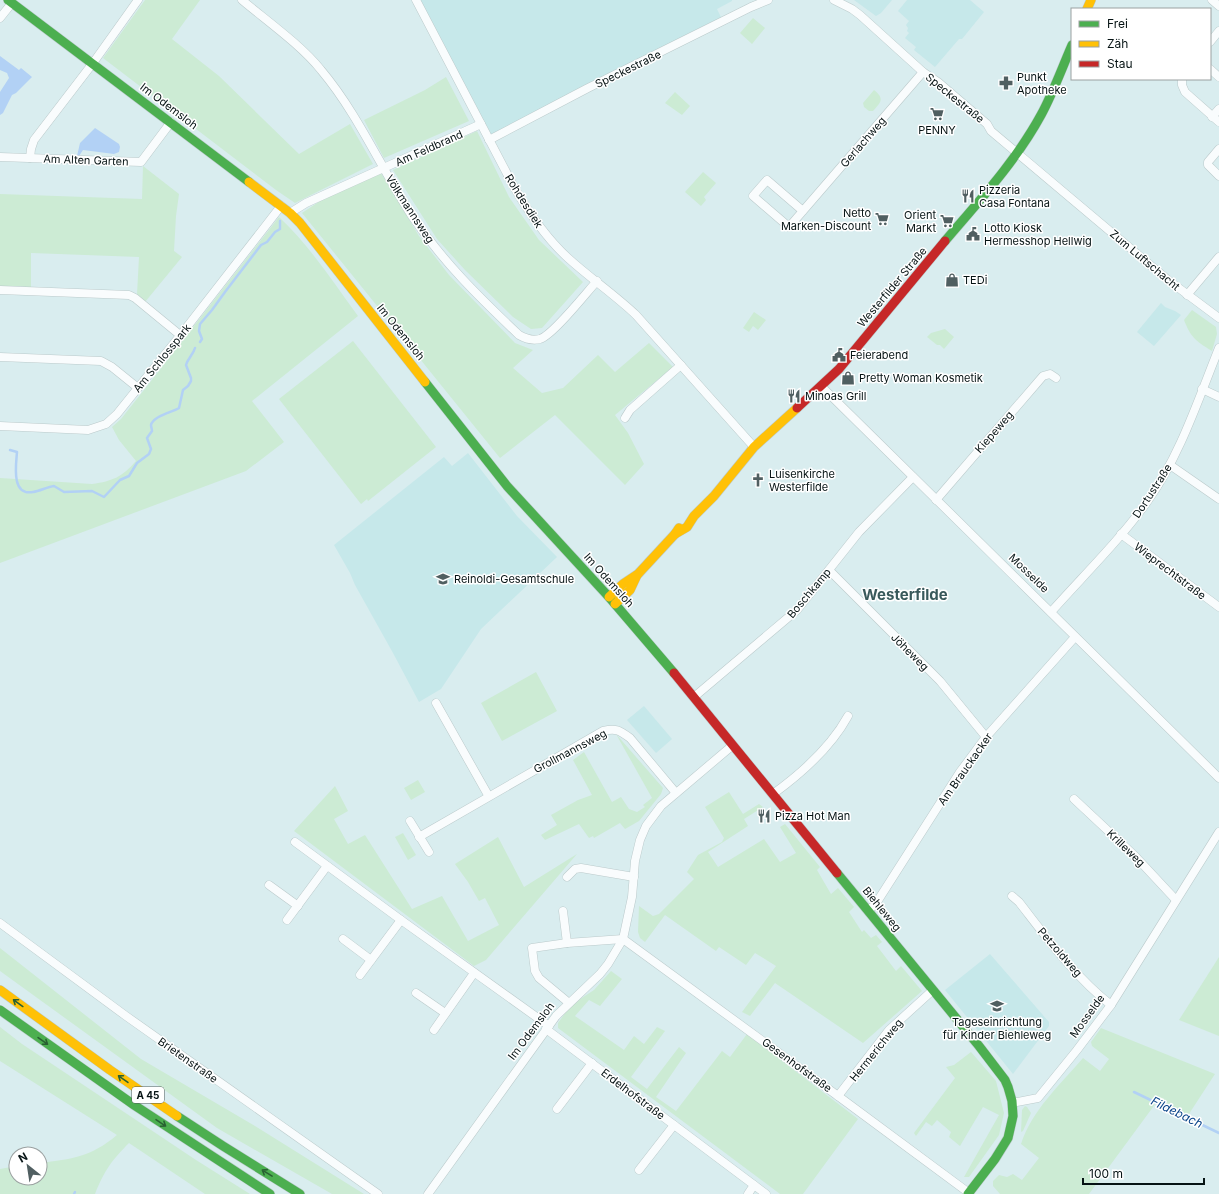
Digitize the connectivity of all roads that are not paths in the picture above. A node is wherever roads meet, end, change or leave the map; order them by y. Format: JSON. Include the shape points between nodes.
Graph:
{"nodes":[{"id":1,"x":138,"y":0,"type":"edge"},
{"id":2,"x":242,"y":0,"type":"edge"},
{"id":3,"x":416,"y":0,"type":"edge"},
{"id":4,"x":768,"y":0,"type":"edge"},
{"id":5,"x":834,"y":0,"type":"edge"},
{"id":6,"x":1212,"y":0,"type":"edge"},
{"id":7,"x":10,"y":1,"type":"edge"},
{"id":8,"x":1219,"y":6,"type":"edge"},
{"id":9,"x":0,"y":18,"type":"edge"},
{"id":10,"x":1219,"y":31,"type":"edge"},
{"id":11,"x":1211,"y":41,"type":"edge"},
{"id":12,"x":1071,"y":47,"type":"edge"},
{"id":13,"x":92,"y":63,"type":"junction"},
{"id":14,"x":1211,"y":70,"type":"edge"},
{"id":15,"x":924,"y":72,"type":"junction"},
{"id":16,"x":1219,"y":77,"type":"edge"},
{"id":17,"x":1182,"y":80,"type":"edge"},
{"id":18,"x":1219,"y":109,"type":"edge"},
{"id":19,"x":1212,"y":117,"type":"junction"},
{"id":20,"x":171,"y":122,"type":"junction"},
{"id":21,"x":1219,"y":122,"type":"edge"},
{"id":22,"x":481,"y":124,"type":"junction"},
{"id":23,"x":489,"y":140,"type":"junction"},
{"id":24,"x":1219,"y":149,"type":"edge"},
{"id":25,"x":1018,"y":153,"type":"junction"},
{"id":26,"x":0,"y":157,"type":"edge"},
{"id":27,"x":30,"y":158,"type":"junction"},
{"id":28,"x":383,"y":168,"type":"junction"},
{"id":29,"x":1219,"y":176,"type":"edge"},
{"id":30,"x":281,"y":206,"type":"junction"},
{"id":31,"x":803,"y":212,"type":"junction"},
{"id":32,"x":290,"y":213,"type":"junction"},
{"id":33,"x":1219,"y":257,"type":"edge"},
{"id":34,"x":597,"y":281,"type":"junction"},
{"id":35,"x":0,"y":290,"type":"edge"},
{"id":36,"x":1187,"y":294,"type":"junction"},
{"id":37,"x":1219,"y":318,"type":"edge"},
{"id":38,"x":180,"y":335,"type":"junction"},
{"id":39,"x":1219,"y":348,"type":"edge"},
{"id":40,"x":0,"y":357,"type":"edge"},
{"id":41,"x":681,"y":365,"type":"junction"},
{"id":42,"x":1056,"y":378,"type":"dead end"},
{"id":43,"x":822,"y":386,"type":"junction"},
{"id":44,"x":138,"y":388,"type":"junction"},
{"id":45,"x":1202,"y":389,"type":"junction"},
{"id":46,"x":1219,"y":397,"type":"edge"},
{"id":47,"x":625,"y":418,"type":"dead end"},
{"id":48,"x":0,"y":426,"type":"edge"},
{"id":49,"x":754,"y":447,"type":"junction"},
{"id":50,"x":1170,"y":465,"type":"junction"},
{"id":51,"x":913,"y":477,"type":"junction"},
{"id":52,"x":1219,"y":499,"type":"edge"},
{"id":53,"x":936,"y":500,"type":"junction"},
{"id":54,"x":1121,"y":534,"type":"junction"},
{"id":55,"x":829,"y":570,"type":"junction"},
{"id":56,"x":612,"y":601,"type":"junction"},
{"id":57,"x":1219,"y":607,"type":"edge"},
{"id":58,"x":1051,"y":612,"type":"junction"},
{"id":59,"x":1075,"y":637,"type":"junction"},
{"id":60,"x":694,"y":697,"type":"junction"},
{"id":61,"x":436,"y":703,"type":"dead end"},
{"id":62,"x":848,"y":716,"type":"dead end"},
{"id":63,"x":725,"y":734,"type":"joint"},
{"id":64,"x":986,"y":737,"type":"junction"},
{"id":65,"x":733,"y":745,"type":"junction"},
{"id":66,"x":1219,"y":778,"type":"edge"},
{"id":67,"x":676,"y":794,"type":"junction"},
{"id":68,"x":773,"y":794,"type":"junction"},
{"id":69,"x":488,"y":796,"type":"junction"},
{"id":70,"x":1074,"y":798,"type":"dead end"},
{"id":71,"x":410,"y":821,"type":"dead end"},
{"id":72,"x":1219,"y":832,"type":"edge"},
{"id":73,"x":419,"y":837,"type":"junction"},
{"id":74,"x":295,"y":842,"type":"dead end"},
{"id":75,"x":428,"y":852,"type":"dead end"},
{"id":76,"x":327,"y":866,"type":"junction"},
{"id":77,"x":568,"y":877,"type":"dead end"},
{"id":78,"x":634,"y":877,"type":"junction"},
{"id":79,"x":269,"y":885,"type":"dead end"},
{"id":80,"x":1012,"y":896,"type":"dead end"},
{"id":81,"x":1176,"y":900,"type":"junction"},
{"id":82,"x":298,"y":906,"type":"junction"},
{"id":83,"x":868,"y":910,"type":"junction"},
{"id":84,"x":563,"y":911,"type":"dead end"},
{"id":85,"x":287,"y":920,"type":"dead end"},
{"id":86,"x":400,"y":920,"type":"junction"},
{"id":87,"x":0,"y":923,"type":"edge"},
{"id":88,"x":343,"y":939,"type":"dead end"},
{"id":89,"x":623,"y":939,"type":"junction"},
{"id":90,"x":567,"y":943,"type":"junction"},
{"id":91,"x":371,"y":960,"type":"junction"},
{"id":92,"x":474,"y":973,"type":"junction"},
{"id":93,"x":360,"y":975,"type":"dead end"},
{"id":94,"x":0,"y":990,"type":"edge"},
{"id":95,"x":933,"y":990,"type":"junction"},
{"id":96,"x":416,"y":993,"type":"dead end"},
{"id":97,"x":569,"y":1003,"type":"junction"},
{"id":98,"x":1111,"y":1005,"type":"junction"},
{"id":99,"x":0,"y":1010,"type":"edge"},
{"id":100,"x":445,"y":1014,"type":"junction"},
{"id":101,"x":548,"y":1027,"type":"junction"},
{"id":102,"x":434,"y":1030,"type":"dead end"},
{"id":103,"x":592,"y":1063,"type":"junction"},
{"id":104,"x":838,"y":1096,"type":"junction"},
{"id":105,"x":1012,"y":1103,"type":"junction"},
{"id":106,"x":557,"y":1109,"type":"dead end"},
{"id":107,"x":674,"y":1125,"type":"junction"},
{"id":108,"x":639,"y":1170,"type":"dead end"},
{"id":109,"x":754,"y":1185,"type":"junction"},
{"id":110,"x":968,"y":1193,"type":"edge"},
{"id":111,"x":270,"y":1194,"type":"edge"},
{"id":112,"x":300,"y":1194,"type":"edge"},
{"id":113,"x":378,"y":1194,"type":"edge"},
{"id":114,"x":428,"y":1194,"type":"edge"},
{"id":115,"x":748,"y":1194,"type":"edge"},
{"id":116,"x":766,"y":1194,"type":"edge"}],
"edges":[{"from":1,"to":13,"type":"street","name":"Am Alten Garten"},
{"from":2,"to":28,"type":"street","name":"Völkmannsweg","via":[[320,68],[351,111]]},
{"from":3,"to":22,"type":"street","name":"Rohdesdiek"},
{"from":4,"to":23,"type":"street","name":"Speckestraße","via":[[588,88]]},
{"from":5,"to":15,"type":"street","name":"Speckestraße","via":[[852,9]]},
{"from":6,"to":8,"type":"street"},
{"from":7,"to":9,"type":"street"},
{"from":7,"to":13,"type":"main road","name":"Im Odemsloh"},
{"from":10,"to":11,"type":"street"},
{"from":12,"to":25,"type":"main road","name":"Westerfilder Straße","via":[[1042,114]]},
{"from":13,"to":20,"type":"main road","name":"Im Odemsloh"},
{"from":13,"to":27,"type":"street","name":"Am Alten Garten","via":[[34,140]]},
{"from":14,"to":16,"type":"street"},
{"from":15,"to":25,"type":"street","name":"Speckestraße","via":[[977,115],[991,131]]},
{"from":15,"to":31,"type":"street","name":"Gerlachweg"},
{"from":17,"to":19,"type":"street","via":[[1185,92]]},
{"from":18,"to":19,"type":"street"},
{"from":19,"to":21,"type":"street"},
{"from":20,"to":27,"type":"street","name":"Am Alten Garten","via":[[141,162]]},
{"from":20,"to":30,"type":"main road","name":"Im Odemsloh"},
{"from":22,"to":23,"type":"street","name":"Rohdesdiek"},
{"from":22,"to":28,"type":"street","name":"Am Feldbrand"},
{"from":23,"to":34,"type":"street","name":"Rohdesdiek","via":[[526,207],[545,234],[568,258]]},
{"from":24,"to":29,"type":"street","via":[[1208,162]]},
{"from":25,"to":36,"type":"street","name":"Zum Luftschacht"},
{"from":25,"to":43,"type":"main road","name":"Westerfilder Straße","via":[[839,369]]},
{"from":26,"to":27,"type":"street","name":"Am Alten Garten"},
{"from":28,"to":32,"type":"street","name":"Am Feldbrand","via":[[306,203]]},
{"from":28,"to":34,"type":"street","name":"Völkmannsweg","via":[[425,235],[452,270],[519,335],[532,340],[545,336]]},
{"from":30,"to":32,"type":"main road","name":"Im Odemsloh"},
{"from":30,"to":38,"type":"street","name":"Am Schlosspark"},
{"from":31,"to":31,"type":"street","name":"Gerlachweg","via":[[790,228],[753,196],[766,180]]},
{"from":32,"to":56,"type":"main road","name":"Im Odemsloh","via":[[527,509]]},
{"from":33,"to":36,"type":"street"},
{"from":34,"to":41,"type":"street","name":"Rohdesdiek","via":[[636,315]]},
{"from":35,"to":38,"type":"street","via":[[129,295]]},
{"from":36,"to":37,"type":"street","name":"Zum Luftschacht"},
{"from":38,"to":44,"type":"street","name":"Am Schlosspark"},
{"from":39,"to":45,"type":"street","name":"Dortustraße"},
{"from":40,"to":44,"type":"street","via":[[101,361]]},
{"from":41,"to":47,"type":"street","via":[[630,410]]},
{"from":41,"to":49,"type":"street","name":"Rohdesdiek"},
{"from":42,"to":53,"type":"street","name":"Kiepeweg","via":[[1050,374],[1044,376]]},
{"from":43,"to":49,"type":"main road","name":"Westerfilder Straße"},
{"from":43,"to":51,"type":"street","name":"Mosselde"},
{"from":44,"to":48,"type":"street","name":"Am Schlosspark","via":[[112,420],[100,427],[88,430]]},
{"from":45,"to":46,"type":"street"},
{"from":45,"to":50,"type":"street","name":"Dortustraße"},
{"from":49,"to":56,"type":"main road","name":"Westerfilder Straße","via":[[694,516],[683,522],[638,574],[623,584]]},
{"from":50,"to":52,"type":"street"},
{"from":50,"to":54,"type":"street","name":"Dortustraße","via":[[1147,502]]},
{"from":51,"to":53,"type":"street","name":"Mosselde"},
{"from":51,"to":55,"type":"street","name":"Boschkamp","via":[[859,532]]},
{"from":53,"to":58,"type":"street","name":"Mosselde"},
{"from":54,"to":57,"type":"street","name":"Wieprechtstraße"},
{"from":54,"to":58,"type":"street","name":"Dortustraße"},
{"from":55,"to":60,"type":"street","name":"Boschkamp","via":[[791,616]]},
{"from":55,"to":64,"type":"street","name":"Jöheweg","via":[[940,681]]},
{"from":56,"to":60,"type":"main road","name":"Im Odemsloh"},
{"from":58,"to":59,"type":"street","name":"Mosselde"},
{"from":59,"to":64,"type":"street","name":"Am Brauckacker"},
{"from":59,"to":66,"type":"street","name":"Mosselde"},
{"from":60,"to":63,"type":"main road","name":"Im Odemsloh"},
{"from":61,"to":69,"type":"street"},
{"from":62,"to":68,"type":"street","via":[[820,753]]},
{"from":63,"to":65,"type":"main road","name":"Biehleweg"},
{"from":64,"to":83,"type":"street","name":"Am Brauckacker","via":[[960,772],[875,905]]},
{"from":65,"to":67,"type":"street","name":"Im Odemsloh"},
{"from":65,"to":68,"type":"main road","name":"Biehleweg"},
{"from":67,"to":69,"type":"street","name":"Grollmannsweg","via":[[630,738],[621,731],[612,729],[603,731]]},
{"from":67,"to":78,"type":"street","name":"Im Odemsloh","via":[[661,806],[646,826],[638,847]]},
{"from":68,"to":83,"type":"main road","name":"Biehleweg"},
{"from":69,"to":73,"type":"street","name":"Grollmannsweg"},
{"from":70,"to":81,"type":"street","name":"Krilleweg","via":[[1135,856]]},
{"from":71,"to":73,"type":"street"},
{"from":72,"to":81,"type":"street","name":"Mosselde"},
{"from":73,"to":75,"type":"street"},
{"from":74,"to":76,"type":"street","name":"Erdelhofstraße"},
{"from":76,"to":82,"type":"street"},
{"from":76,"to":86,"type":"street","name":"Erdelhofstraße"},
{"from":77,"to":78,"type":"street","via":[[574,869],[581,868]]},
{"from":78,"to":89,"type":"street","name":"Im Odemsloh","via":[[630,912]]},
{"from":79,"to":82,"type":"street"},
{"from":80,"to":98,"type":"street","name":"Petzoldweg","via":[[1072,967]]},
{"from":81,"to":98,"type":"street","name":"Mosselde"},
{"from":82,"to":85,"type":"street"},
{"from":83,"to":95,"type":"main road","name":"Biehleweg"},
{"from":84,"to":90,"type":"street"},
{"from":86,"to":91,"type":"street"},
{"from":86,"to":92,"type":"street","name":"Erdelhofstraße"},
{"from":87,"to":113,"type":"street","name":"Brietenstraße","via":[[132,1021]]},
{"from":88,"to":91,"type":"street"},
{"from":89,"to":90,"type":"street"},
{"from":89,"to":97,"type":"street","name":"Im Odemsloh","via":[[600,974]]},
{"from":89,"to":104,"type":"street","name":"Gesenhofstraße"},
{"from":90,"to":97,"type":"street","via":[[532,948],[535,972],[539,978]]},
{"from":91,"to":93,"type":"street"},
{"from":92,"to":100,"type":"street"},
{"from":92,"to":101,"type":"street","name":"Erdelhofstraße"},
{"from":112,"to":94,"type":"main road","number":"A 45","one_way":true,"via":[[164,1107]]},
{"from":95,"to":104,"type":"street","name":"Hermerichweg","via":[[895,1023]]},
{"from":95,"to":105,"type":"main road","name":"Biehleweg","via":[[1005,1080]]},
{"from":96,"to":100,"type":"street"},
{"from":97,"to":101,"type":"street","name":"Im Odemsloh"},
{"from":98,"to":105,"type":"street","name":"Mosselde","via":[[1041,1096],[1033,1100]]},
{"from":99,"to":111,"type":"main road","number":"A 45","one_way":true,"via":[[169,1129]]},
{"from":100,"to":102,"type":"street"},
{"from":101,"to":103,"type":"street","name":"Erdelhofstraße"},
{"from":101,"to":114,"type":"street","name":"Im Odemsloh"},
{"from":103,"to":106,"type":"street","name":"Erdelhofstraße"},
{"from":103,"to":107,"type":"street","name":"Erdelhofstraße"},
{"from":104,"to":110,"type":"street","name":"Gesenhofstraße"},
{"from":105,"to":110,"type":"main road","via":[[1013,1115],[1008,1138]]},
{"from":107,"to":108,"type":"street","name":"Erdelhofstraße"},
{"from":107,"to":109,"type":"street","name":"Erdelhofstraße"},
{"from":109,"to":115,"type":"street"},
{"from":109,"to":116,"type":"street","name":"Erdelhofstraße"}]}
